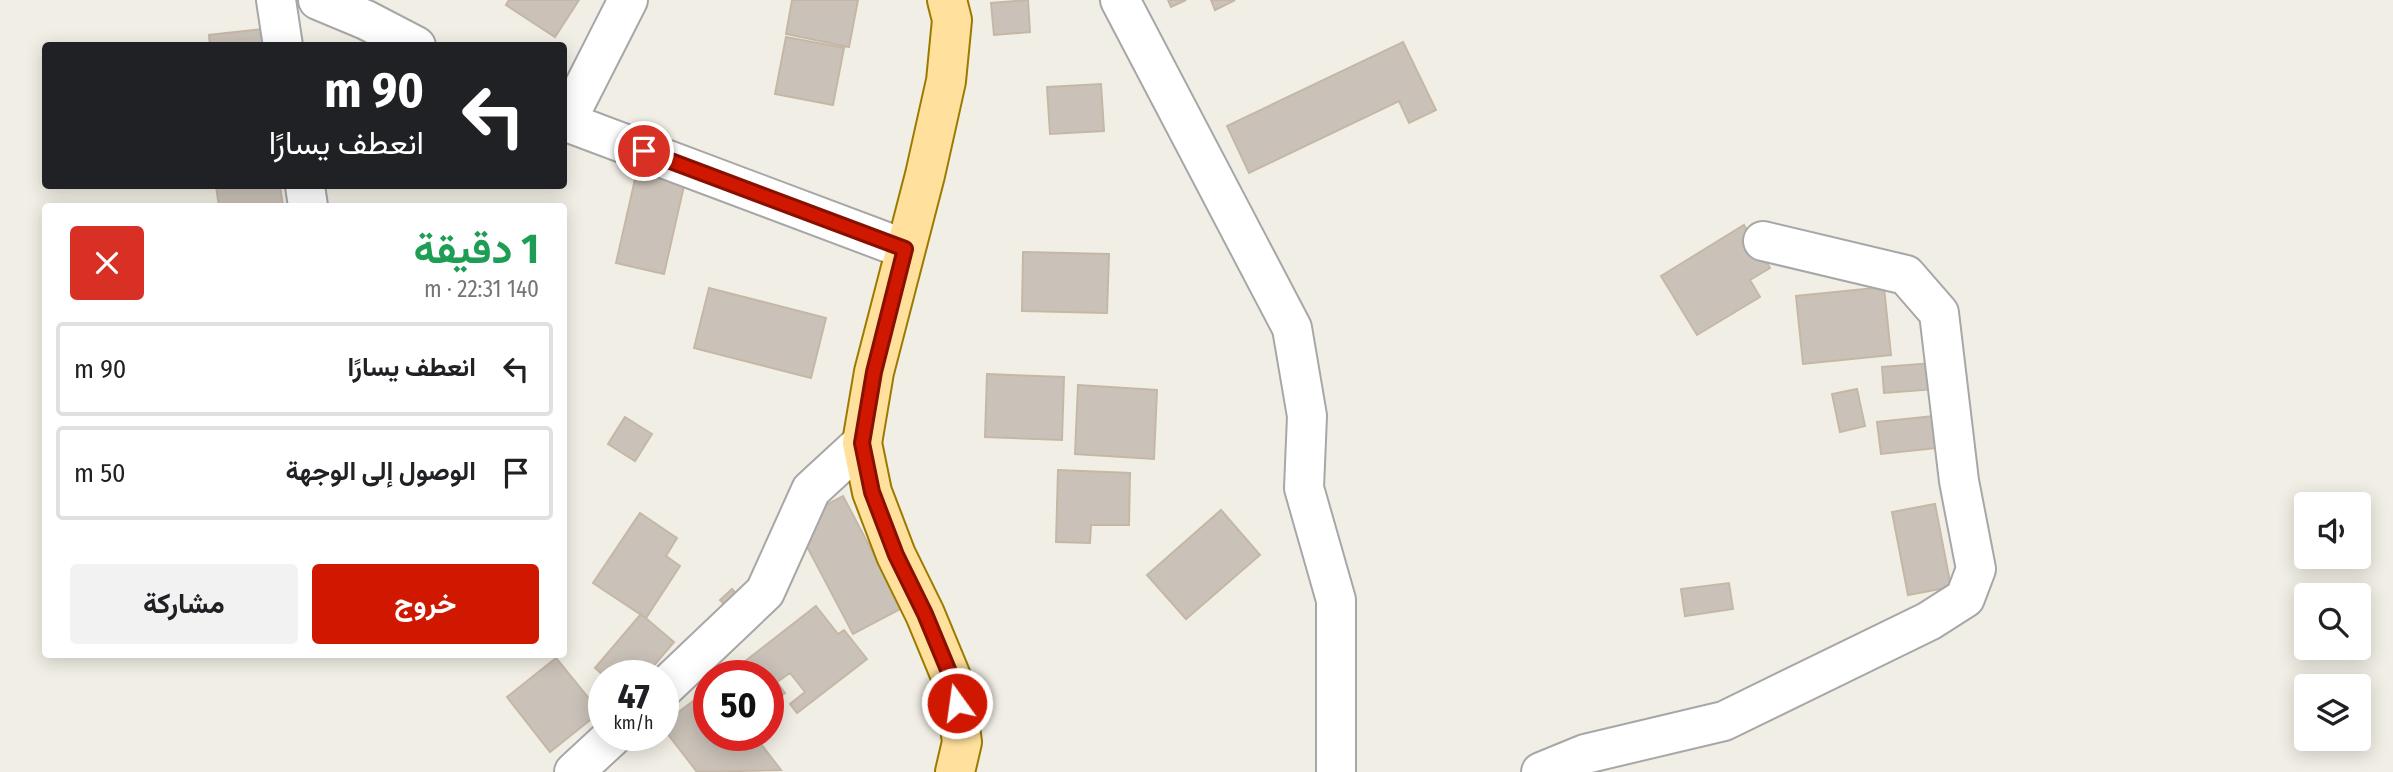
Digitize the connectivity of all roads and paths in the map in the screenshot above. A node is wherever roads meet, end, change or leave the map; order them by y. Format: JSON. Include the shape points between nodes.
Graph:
{"nodes":[{"id":1,"x":276,"y":0,"type":"edge"},
{"id":2,"x":318,"y":0,"type":"edge"},
{"id":3,"x":628,"y":0,"type":"edge"},
{"id":4,"x":947,"y":0,"type":"edge"},
{"id":5,"x":1120,"y":0,"type":"edge"},
{"id":6,"x":282,"y":42,"type":"edge"},
{"id":7,"x":408,"y":42,"type":"edge"},
{"id":8,"x":567,"y":117,"type":"edge"},
{"id":9,"x":567,"y":122,"type":"edge"},
{"id":10,"x":1763,"y":241,"type":"dead end"},
{"id":11,"x":905,"y":249,"type":"junction"},
{"id":12,"x":862,"y":443,"type":"junction"},
{"id":13,"x":679,"y":674,"type":"edge"},
{"id":14,"x":597,"y":751,"type":"edge"},
{"id":15,"x":574,"y":772,"type":"edge"},
{"id":16,"x":955,"y":772,"type":"edge"},
{"id":17,"x":1336,"y":772,"type":"edge"},
{"id":18,"x":1541,"y":772,"type":"edge"}],
"edges":[{"from":1,"to":6,"type":"street"},
{"from":2,"to":7,"type":"street"},
{"from":3,"to":8,"type":"street"},
{"from":4,"to":11,"type":"main road","via":[[951,20],[946,81]]},
{"from":5,"to":17,"type":"street","via":[[1292,328],[1307,416],[1304,488],[1336,600]]},
{"from":9,"to":11,"type":"street"},
{"from":10,"to":18,"type":"street","via":[[1906,275],[1938,313],[1959,481],[1976,569],[1965,598],[1928,621],[1724,721],[1585,754]]},
{"from":11,"to":12,"type":"main road","via":[[874,372]]},
{"from":12,"to":13,"type":"street","via":[[811,490],[765,592]]},
{"from":12,"to":16,"type":"main road","via":[[872,492],[896,555],[954,684],[962,742]]},
{"from":14,"to":15,"type":"street"}]}
